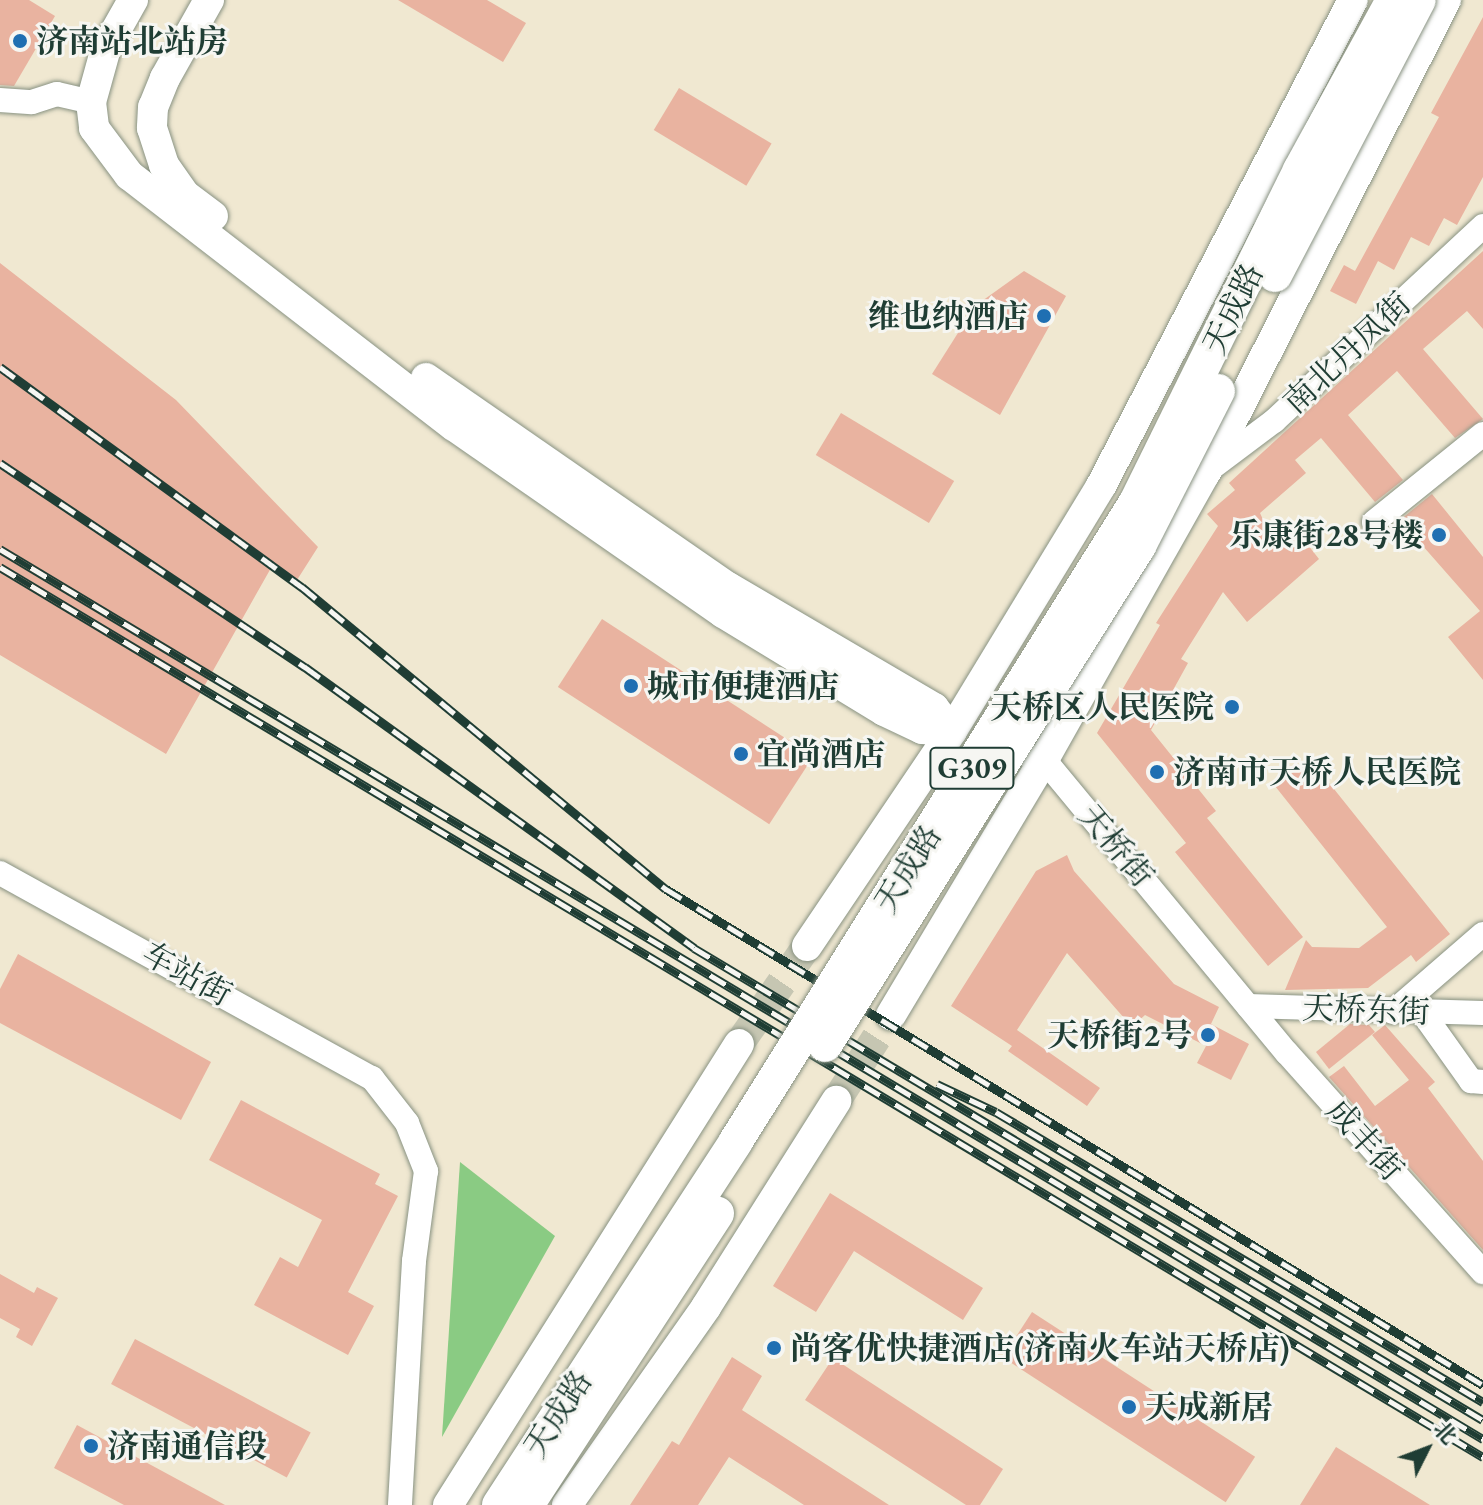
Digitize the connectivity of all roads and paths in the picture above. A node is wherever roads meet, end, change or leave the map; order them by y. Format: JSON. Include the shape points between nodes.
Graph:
{"nodes":[{"id":1,"x":133,"y":0,"type":"edge"},
{"id":2,"x":209,"y":0,"type":"edge"},
{"id":3,"x":1353,"y":0,"type":"edge"},
{"id":4,"x":1393,"y":0,"type":"edge"},
{"id":5,"x":1419,"y":0,"type":"edge"},
{"id":6,"x":1446,"y":0,"type":"edge"},
{"id":7,"x":0,"y":100,"type":"edge"},
{"id":8,"x":91,"y":102,"type":"junction"},
{"id":9,"x":1483,"y":226,"type":"edge"},
{"id":10,"x":1483,"y":434,"type":"edge"},
{"id":11,"x":1205,"y":474,"type":"junction"},
{"id":12,"x":1374,"y":522,"type":"dead end"},
{"id":13,"x":952,"y":731,"type":"junction"},
{"id":14,"x":1043,"y":761,"type":"junction"},
{"id":15,"x":0,"y":873,"type":"edge"},
{"id":16,"x":1483,"y":934,"type":"edge"},
{"id":17,"x":807,"y":946,"type":"tunnel mouth"},
{"id":18,"x":1248,"y":1006,"type":"junction"},
{"id":19,"x":1393,"y":1012,"type":"junction"},
{"id":20,"x":1422,"y":1012,"type":"junction"},
{"id":21,"x":1483,"y":1013,"type":"edge"},
{"id":22,"x":891,"y":1015,"type":"tunnel mouth"},
{"id":23,"x":739,"y":1044,"type":"tunnel mouth"},
{"id":24,"x":1479,"y":1086,"type":"edge"},
{"id":25,"x":836,"y":1101,"type":"tunnel mouth"},
{"id":26,"x":1483,"y":1272,"type":"edge"},
{"id":27,"x":400,"y":1505,"type":"edge"},
{"id":28,"x":448,"y":1505,"type":"edge"},
{"id":29,"x":499,"y":1505,"type":"edge"},
{"id":30,"x":527,"y":1505,"type":"edge"},
{"id":31,"x":567,"y":1505,"type":"edge"}],
"edges":[{"from":1,"to":8,"type":"main road","via":[[106,48]]},
{"from":2,"to":13,"type":"main road","via":[[153,107],[152,128],[164,165],[185,195],[454,400],[728,587],[934,708]]},
{"from":3,"to":13,"type":"main road","name":"天成路","via":[[1101,486]]},
{"from":4,"to":29,"type":"highway","name":"天成路","number":"G309","bridge":true,"via":[[1300,170],[1136,502],[745,1128]]},
{"from":5,"to":30,"type":"highway","name":"天成路","number":"G309","bridge":true,"via":[[1139,546]]},
{"from":6,"to":11,"type":"main road","name":"天成路"},
{"from":7,"to":8,"type":"street","via":[[32,102],[57,94]]},
{"from":8,"to":13,"type":"main road","via":[[94,128],[107,151],[174,211],[443,417],[723,613],[884,711],[922,729]]},
{"from":9,"to":11,"type":"street","name":"南北丹凤街","via":[[1274,421]]},
{"from":10,"to":12,"type":"street"},
{"from":11,"to":14,"type":"main road","name":"天成路"},
{"from":13,"to":14,"type":"street"},
{"from":13,"to":17,"type":"main road","name":"天成路"},
{"from":14,"to":18,"type":"street","name":"天桥街"},
{"from":14,"to":22,"type":"main road","name":"天成路"},
{"from":15,"to":27,"type":"street","name":"车站街","via":[[372,1078],[407,1123],[426,1171],[414,1261]]},
{"from":16,"to":19,"type":"street"},
{"from":18,"to":19,"type":"street","name":"天桥东街"},
{"from":18,"to":26,"type":"street","name":"成丰街"},
{"from":19,"to":20,"type":"street","name":"天桥东街"},
{"from":20,"to":21,"type":"street","name":"天桥东街"},
{"from":20,"to":24,"type":"street"},
{"from":23,"to":28,"type":"main road","name":"天成路"},
{"from":25,"to":31,"type":"main road","name":"天成路","via":[[706,1307]]}]}
